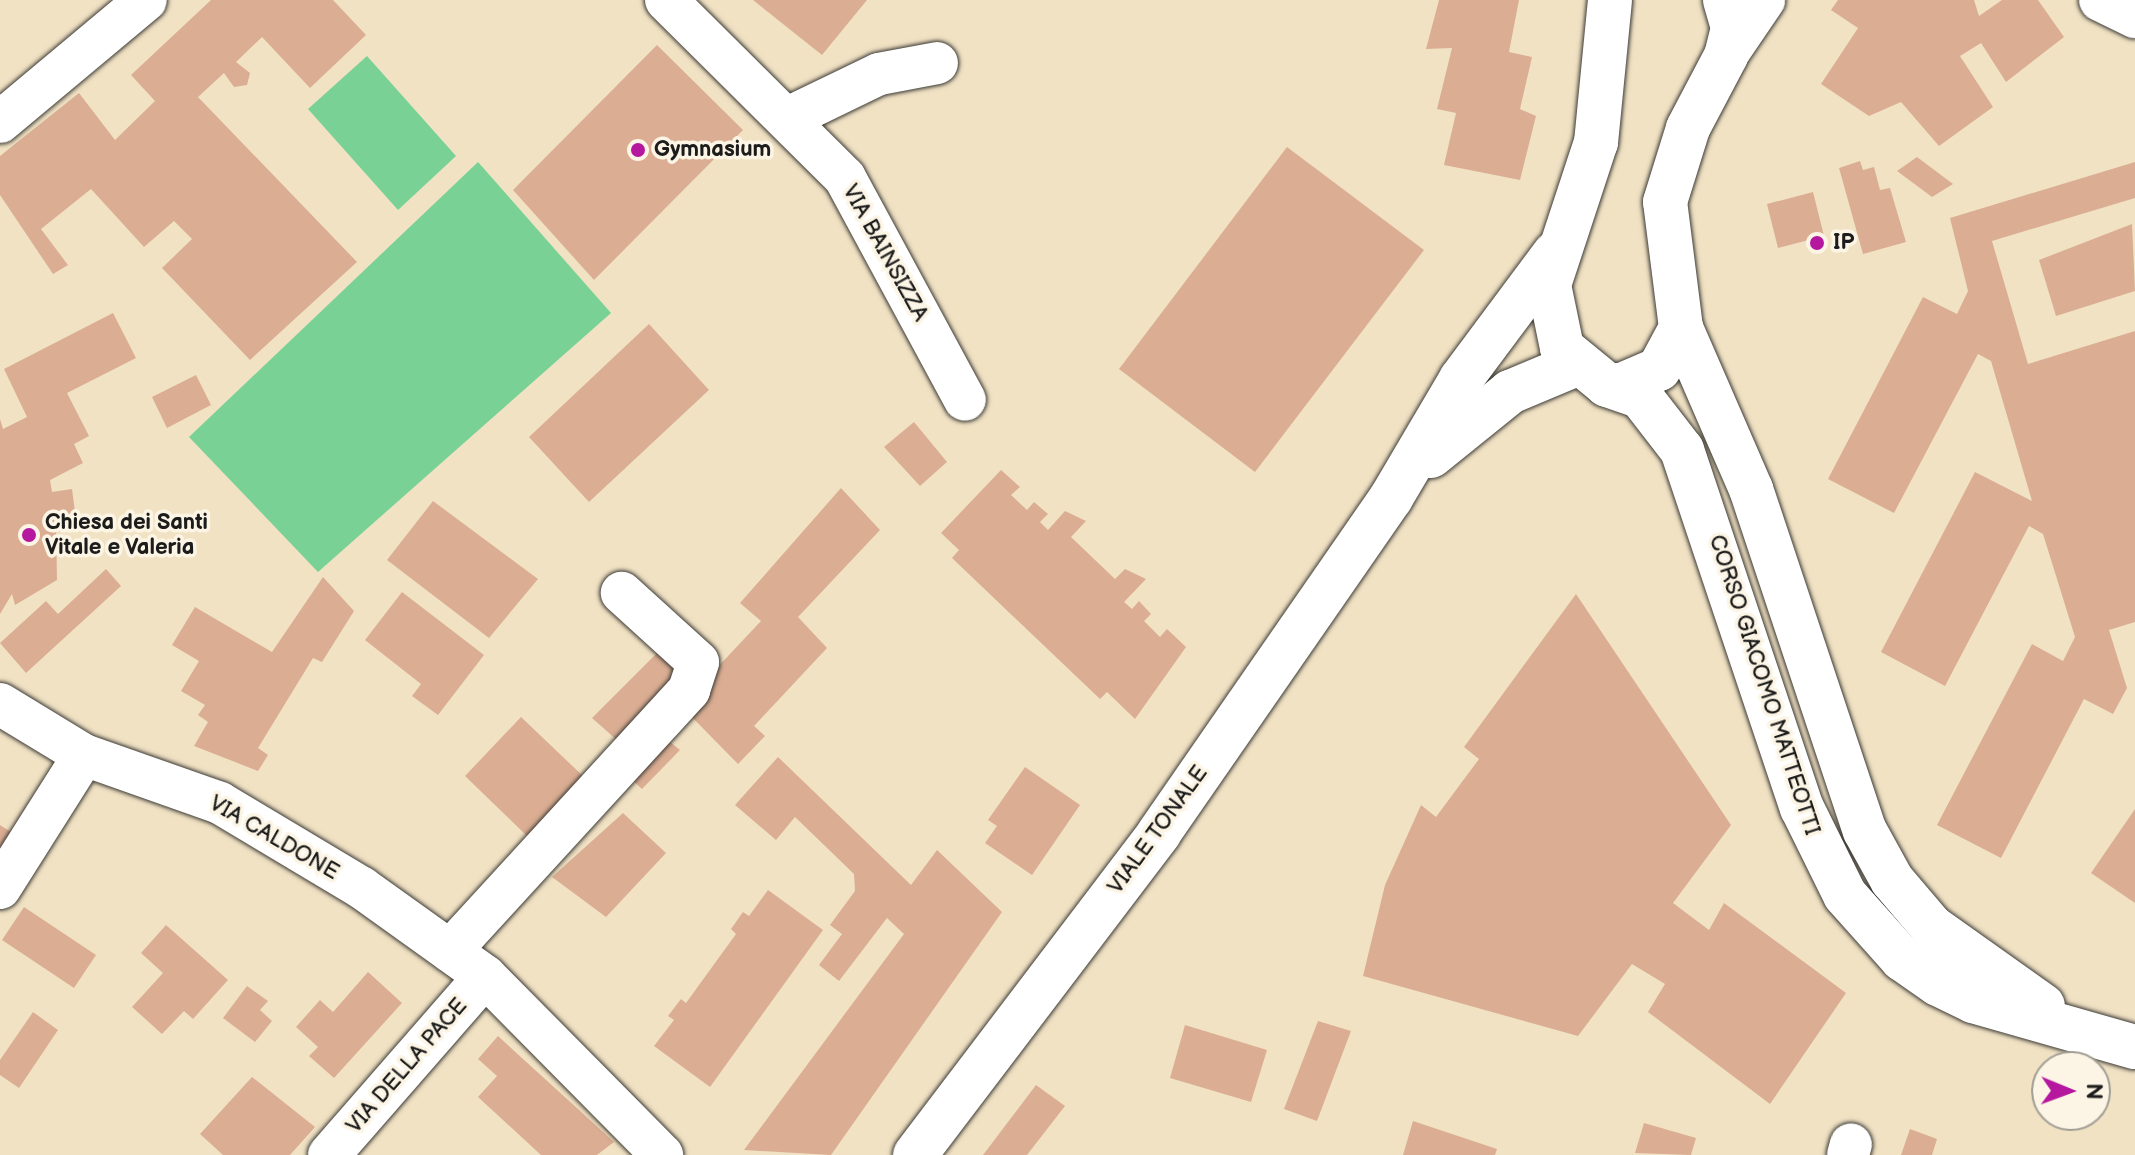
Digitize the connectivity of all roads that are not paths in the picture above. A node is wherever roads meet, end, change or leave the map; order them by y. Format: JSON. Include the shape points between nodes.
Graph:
{"nodes":[{"id":1,"x":146,"y":0,"type":"edge"},
{"id":2,"x":666,"y":0,"type":"edge"},
{"id":3,"x":1725,"y":0,"type":"edge"},
{"id":4,"x":1764,"y":0,"type":"edge"},
{"id":5,"x":2100,"y":0,"type":"edge"},
{"id":6,"x":1602,"y":8,"type":"edge"},
{"id":7,"x":2135,"y":17,"type":"edge"},
{"id":8,"x":1726,"y":56,"type":"junction"},
{"id":9,"x":937,"y":63,"type":"dead end"},
{"id":10,"x":790,"y":117,"type":"junction"},
{"id":11,"x":0,"y":122,"type":"edge"},
{"id":12,"x":1555,"y":253,"type":"junction"},
{"id":13,"x":1681,"y":328,"type":"junction"},
{"id":14,"x":1593,"y":374,"type":"junction"},
{"id":15,"x":965,"y":400,"type":"dead end"},
{"id":16,"x":1391,"y":498,"type":"junction"},
{"id":17,"x":622,"y":593,"type":"dead end"},
{"id":18,"x":0,"y":704,"type":"edge"},
{"id":19,"x":84,"y":755,"type":"junction"},
{"id":20,"x":0,"y":888,"type":"edge"},
{"id":21,"x":450,"y":951,"type":"junction"},
{"id":22,"x":485,"y":976,"type":"junction"},
{"id":23,"x":2073,"y":1024,"type":"junction"},
{"id":24,"x":2135,"y":1047,"type":"edge"},
{"id":25,"x":643,"y":1148,"type":"edge"},
{"id":26,"x":329,"y":1155,"type":"edge"},
{"id":27,"x":915,"y":1155,"type":"edge"}],
"edges":[{"from":1,"to":11,"type":"street"},
{"from":2,"to":10,"type":"street","name":"VIA BAINSIZZA"},
{"from":3,"to":8,"type":"main road","via":[[1733,28]]},
{"from":4,"to":8,"type":"street"},
{"from":5,"to":7,"type":"street"},
{"from":6,"to":12,"type":"main road","via":[[1596,142]]},
{"from":8,"to":13,"type":"main road","name":"CORSO GIACOMO MATTEOTTI","via":[[1688,128],[1665,202]]},
{"from":9,"to":10,"type":"street","via":[[879,74]]},
{"from":10,"to":15,"type":"street","name":"VIA BAINSIZZA","via":[[845,178]]},
{"from":12,"to":14,"type":"main road","via":[[1552,318],[1562,348]]},
{"from":12,"to":16,"type":"main road","name":"VIALE TONALE","via":[[1461,379]]},
{"from":13,"to":14,"type":"main road","name":"VIALE TONALE","via":[[1659,369]]},
{"from":13,"to":23,"type":"main road","name":"CORSO GIACOMO MATTEOTTI","via":[[1751,489],[1843,773],[1892,880],[1981,968]]},
{"from":14,"to":16,"type":"main road","name":"VIALE TONALE","via":[[1510,392],[1472,419]]},
{"from":14,"to":23,"type":"main road","name":"CORSO GIACOMO MATTEOTTI","via":[[1641,397],[1682,450],[1802,808],[1845,895],[1902,959],[1938,984],[1973,1001]]},
{"from":16,"to":27,"type":"main road","name":"VIALE TONALE","via":[[1159,833]]},
{"from":17,"to":21,"type":"street","via":[[698,662],[689,690]]},
{"from":18,"to":19,"type":"street","name":"VIA CALDONE"},
{"from":19,"to":20,"type":"street"},
{"from":19,"to":21,"type":"street","name":"VIA CALDONE","via":[[220,803]]},
{"from":21,"to":22,"type":"street","name":"VIA CALDONE"},
{"from":22,"to":25,"type":"street","name":"VIA CALDONE"},
{"from":22,"to":26,"type":"street","name":"VIA DELLA PACE"},
{"from":23,"to":24,"type":"main road","name":"CORSO GIACOMO MATTEOTTI"}]}
